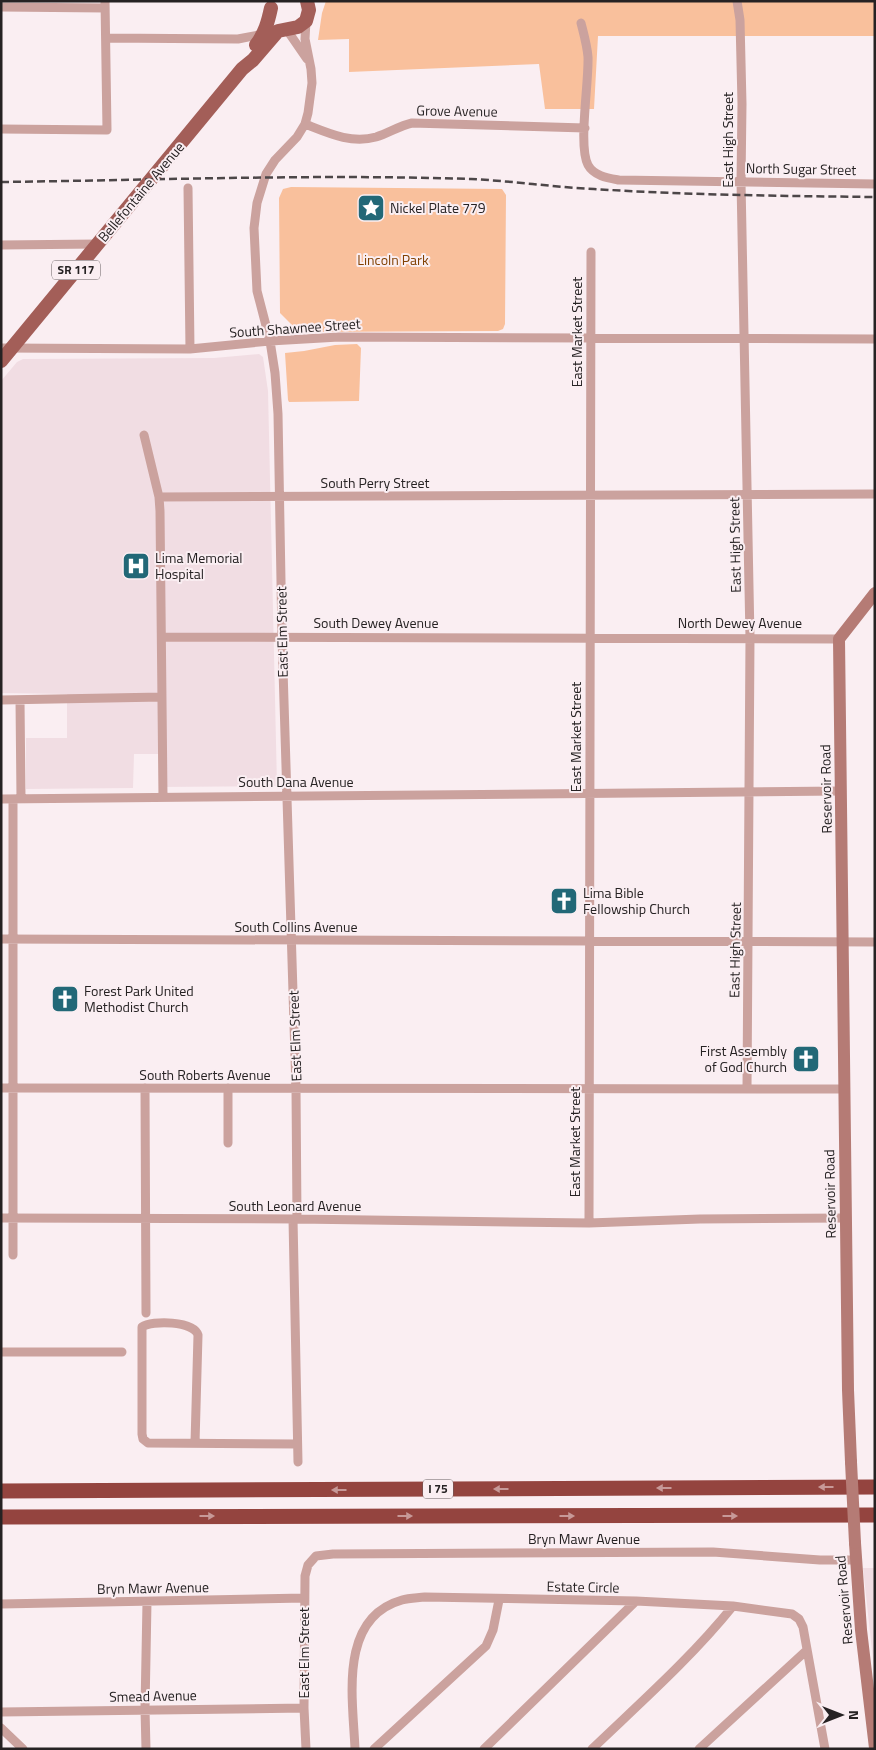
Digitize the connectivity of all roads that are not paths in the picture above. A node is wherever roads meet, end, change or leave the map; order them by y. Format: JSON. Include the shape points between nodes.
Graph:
{"nodes":[{"id":1,"x":738,"y":1,"type":"edge"},
{"id":2,"x":272,"y":3,"type":"edge"},
{"id":3,"x":105,"y":5,"type":"edge"},
{"id":4,"x":1,"y":7,"type":"edge"},
{"id":5,"x":308,"y":8,"type":"edge"},
{"id":6,"x":581,"y":23,"type":"dead end"},
{"id":7,"x":285,"y":30,"type":"junction"},
{"id":8,"x":106,"y":38,"type":"junction"},
{"id":9,"x":238,"y":39,"type":"junction"},
{"id":10,"x":260,"y":40,"type":"junction"},
{"id":11,"x":310,"y":63,"type":"junction"},
{"id":12,"x":242,"y":69,"type":"junction"},
{"id":13,"x":305,"y":124,"type":"junction"},
{"id":14,"x":584,"y":128,"type":"junction"},
{"id":15,"x":1,"y":129,"type":"edge"},
{"id":16,"x":741,"y":182,"type":"junction"},
{"id":17,"x":875,"y":184,"type":"edge"},
{"id":18,"x":188,"y":188,"type":"dead end"},
{"id":19,"x":98,"y":244,"type":"junction"},
{"id":20,"x":1,"y":245,"type":"edge"},
{"id":21,"x":591,"y":252,"type":"dead end"},
{"id":22,"x":591,"y":338,"type":"junction"},
{"id":23,"x":744,"y":339,"type":"junction"},
{"id":24,"x":875,"y":339,"type":"edge"},
{"id":25,"x":270,"y":341,"type":"junction"},
{"id":26,"x":6,"y":348,"type":"edge"},
{"id":27,"x":190,"y":349,"type":"junction"},
{"id":28,"x":1,"y":361,"type":"edge"},
{"id":29,"x":144,"y":435,"type":"dead end"},
{"id":30,"x":875,"y":494,"type":"edge"},
{"id":31,"x":591,"y":496,"type":"junction"},
{"id":32,"x":748,"y":496,"type":"junction"},
{"id":33,"x":159,"y":497,"type":"junction"},
{"id":34,"x":279,"y":497,"type":"junction"},
{"id":35,"x":872,"y":596,"type":"edge"},
{"id":36,"x":162,"y":637,"type":"junction"},
{"id":37,"x":282,"y":637,"type":"junction"},
{"id":38,"x":590,"y":638,"type":"junction"},
{"id":39,"x":750,"y":638,"type":"junction"},
{"id":40,"x":839,"y":639,"type":"junction"},
{"id":41,"x":162,"y":697,"type":"junction"},
{"id":42,"x":1,"y":700,"type":"edge"},
{"id":43,"x":20,"y":700,"type":"junction"},
{"id":44,"x":841,"y":791,"type":"junction"},
{"id":45,"x":750,"y":792,"type":"junction"},
{"id":46,"x":590,"y":794,"type":"junction"},
{"id":47,"x":288,"y":796,"type":"junction"},
{"id":48,"x":163,"y":797,"type":"junction"},
{"id":49,"x":17,"y":798,"type":"junction"},
{"id":50,"x":1,"y":799,"type":"edge"},
{"id":51,"x":1,"y":939,"type":"edge"},
{"id":52,"x":13,"y":940,"type":"junction"},
{"id":53,"x":292,"y":941,"type":"junction"},
{"id":54,"x":590,"y":942,"type":"junction"},
{"id":55,"x":749,"y":942,"type":"junction"},
{"id":56,"x":842,"y":942,"type":"junction"},
{"id":57,"x":875,"y":942,"type":"edge"},
{"id":58,"x":1,"y":1088,"type":"edge"},
{"id":59,"x":13,"y":1088,"type":"junction"},
{"id":60,"x":145,"y":1088,"type":"junction"},
{"id":61,"x":228,"y":1088,"type":"junction"},
{"id":62,"x":296,"y":1089,"type":"junction"},
{"id":63,"x":589,"y":1089,"type":"junction"},
{"id":64,"x":747,"y":1089,"type":"junction"},
{"id":65,"x":844,"y":1089,"type":"junction"},
{"id":66,"x":228,"y":1142,"type":"dead end"},
{"id":67,"x":1,"y":1218,"type":"edge"},
{"id":68,"x":13,"y":1218,"type":"junction"},
{"id":69,"x":845,"y":1218,"type":"junction"},
{"id":70,"x":145,"y":1219,"type":"junction"},
{"id":71,"x":295,"y":1219,"type":"junction"},
{"id":72,"x":589,"y":1223,"type":"junction"},
{"id":73,"x":13,"y":1255,"type":"dead end"},
{"id":74,"x":146,"y":1313,"type":"dead end"},
{"id":75,"x":1,"y":1352,"type":"edge"},
{"id":76,"x":122,"y":1352,"type":"dead end"},
{"id":77,"x":195,"y":1443,"type":"junction"},
{"id":78,"x":298,"y":1444,"type":"junction"},
{"id":79,"x":298,"y":1462,"type":"dead end"},
{"id":80,"x":875,"y":1487,"type":"edge"},
{"id":81,"x":1,"y":1492,"type":"edge"},
{"id":82,"x":875,"y":1515,"type":"edge"},
{"id":83,"x":180,"y":1516,"type":"junction"},
{"id":84,"x":1,"y":1517,"type":"edge"},
{"id":85,"x":1,"y":1523,"type":"edge"},
{"id":86,"x":313,"y":1559,"type":"joint"},
{"id":87,"x":856,"y":1560,"type":"junction"},
{"id":88,"x":304,"y":1598,"type":"junction"},
{"id":89,"x":499,"y":1600,"type":"junction"},
{"id":90,"x":636,"y":1601,"type":"junction"},
{"id":91,"x":148,"y":1602,"type":"junction"},
{"id":92,"x":1,"y":1604,"type":"edge"},
{"id":93,"x":733,"y":1606,"type":"junction"},
{"id":94,"x":807,"y":1650,"type":"junction"},
{"id":95,"x":304,"y":1708,"type":"junction"},
{"id":96,"x":145,"y":1709,"type":"junction"},
{"id":97,"x":1,"y":1712,"type":"edge"},
{"id":98,"x":1,"y":1728,"type":"edge"},
{"id":99,"x":875,"y":1748,"type":"edge"},
{"id":100,"x":23,"y":1749,"type":"edge"},
{"id":101,"x":146,"y":1749,"type":"edge"},
{"id":102,"x":306,"y":1749,"type":"edge"},
{"id":103,"x":355,"y":1749,"type":"edge"},
{"id":104,"x":374,"y":1749,"type":"edge"},
{"id":105,"x":484,"y":1749,"type":"edge"},
{"id":106,"x":592,"y":1749,"type":"edge"},
{"id":107,"x":699,"y":1749,"type":"edge"},
{"id":108,"x":825,"y":1749,"type":"edge"}],
"edges":[{"from":1,"to":16,"type":"street","name":"East High Street"},
{"from":2,"to":7,"type":"main road","via":[[274,20]]},
{"from":2,"to":10,"type":"main road","name":"Bellefontaine Avenue","number":"SR 117","via":[[268,26]]},
{"from":3,"to":4,"type":"street"},
{"from":3,"to":8,"type":"street"},
{"from":5,"to":7,"type":"main road","number":"SR 117","via":[[298,27]]},
{"from":5,"to":11,"type":"street","name":"East Elm Street","via":[[305,38]]},
{"from":6,"to":14,"type":"street","via":[[588,58]]},
{"from":7,"to":11,"type":"street"},
{"from":7,"to":12,"type":"main road","name":"Bellefontaine Avenue","number":"SR 117","via":[[278,31],[254,60]]},
{"from":8,"to":9,"type":"street"},
{"from":8,"to":15,"type":"street","via":[[107,130]]},
{"from":9,"to":10,"type":"street"},
{"from":9,"to":10,"type":"street"},
{"from":10,"to":12,"type":"main road","name":"Bellefontaine Avenue","number":"SR 117"},
{"from":11,"to":13,"type":"street","name":"East Elm Street","via":[[311,94]]},
{"from":12,"to":19,"type":"main road","name":"Bellefontaine Avenue","number":"SR 117"},
{"from":13,"to":14,"type":"street","name":"Grove Avenue","via":[[348,139],[376,137],[412,123]]},
{"from":13,"to":25,"type":"street","name":"East Elm Street","via":[[266,174],[257,202],[254,228],[256,282]]},
{"from":14,"to":16,"type":"street","name":"North Sugar Street","via":[[584,148],[589,167],[604,177]]},
{"from":16,"to":17,"type":"street","name":"North Sugar Street"},
{"from":16,"to":23,"type":"street","name":"East High Street"},
{"from":18,"to":27,"type":"street"},
{"from":19,"to":20,"type":"street"},
{"from":19,"to":26,"type":"main road","name":"Bellefontaine Avenue","number":"SR 117"},
{"from":21,"to":22,"type":"street","name":"East Market Street"},
{"from":22,"to":23,"type":"street","name":"South Shawnee Street"},
{"from":22,"to":25,"type":"street","name":"South Shawnee Street","via":[[338,337]]},
{"from":22,"to":31,"type":"street","name":"East Market Street"},
{"from":23,"to":24,"type":"street","name":"South Shawnee Street"},
{"from":23,"to":32,"type":"street","name":"East High Street"},
{"from":25,"to":27,"type":"street","name":"South Shawnee Street"},
{"from":25,"to":34,"type":"street","name":"East Elm Street","via":[[277,395]]},
{"from":26,"to":27,"type":"street","name":"South Shawnee Street"},
{"from":26,"to":28,"type":"main road","name":"Bellefontaine Avenue","number":"SR 117"},
{"from":29,"to":33,"type":"street"},
{"from":30,"to":32,"type":"street","name":"South Perry Street"},
{"from":31,"to":32,"type":"street","name":"South Perry Street"},
{"from":31,"to":34,"type":"street","name":"South Perry Street"},
{"from":31,"to":38,"type":"street","name":"East Market Street"},
{"from":32,"to":39,"type":"street","name":"East High Street"},
{"from":33,"to":34,"type":"street","name":"South Perry Street"},
{"from":33,"to":36,"type":"street"},
{"from":34,"to":37,"type":"street","name":"East Elm Street"},
{"from":35,"to":40,"type":"main road"},
{"from":36,"to":37,"type":"street","name":"South Dewey Avenue"},
{"from":36,"to":41,"type":"street"},
{"from":37,"to":38,"type":"street","name":"South Dewey Avenue"},
{"from":37,"to":47,"type":"street","name":"East Elm Street"},
{"from":38,"to":39,"type":"street","name":"North Dewey Avenue"},
{"from":38,"to":46,"type":"street","name":"East Market Street"},
{"from":39,"to":40,"type":"street","name":"North Dewey Avenue"},
{"from":39,"to":45,"type":"street","name":"East High Street"},
{"from":40,"to":44,"type":"main road","name":"Reservoir Road"},
{"from":41,"to":43,"type":"street"},
{"from":41,"to":48,"type":"street"},
{"from":42,"to":43,"type":"street"},
{"from":43,"to":49,"type":"street"},
{"from":44,"to":45,"type":"street","name":"South Dana Avenue"},
{"from":44,"to":56,"type":"main road","name":"Reservoir Road"},
{"from":45,"to":46,"type":"street","name":"South Dana Avenue"},
{"from":45,"to":55,"type":"street","name":"East High Street"},
{"from":46,"to":47,"type":"street","name":"South Dana Avenue"},
{"from":46,"to":54,"type":"street","name":"East Market Street"},
{"from":47,"to":48,"type":"street","name":"South Dana Avenue"},
{"from":47,"to":53,"type":"street","name":"East Elm Street"},
{"from":48,"to":49,"type":"street","name":"South Dana Avenue"},
{"from":49,"to":50,"type":"street","name":"South Dana Avenue"},
{"from":49,"to":52,"type":"street"},
{"from":51,"to":52,"type":"street","name":"South Collins Avenue"},
{"from":52,"to":53,"type":"street","name":"South Collins Avenue"},
{"from":52,"to":59,"type":"street"},
{"from":53,"to":54,"type":"street","name":"South Collins Avenue"},
{"from":53,"to":62,"type":"street","name":"East Elm Street"},
{"from":54,"to":55,"type":"street","name":"South Collins Avenue"},
{"from":54,"to":63,"type":"street","name":"East Market Street"},
{"from":55,"to":56,"type":"street","name":"South Collins Avenue"},
{"from":55,"to":64,"type":"street","name":"East High Street"},
{"from":56,"to":57,"type":"street","name":"South Collins Avenue"},
{"from":56,"to":65,"type":"main road","name":"Reservoir Road"},
{"from":58,"to":59,"type":"street","name":"South Roberts Avenue"},
{"from":59,"to":60,"type":"street","name":"South Roberts Avenue"},
{"from":59,"to":68,"type":"street"},
{"from":60,"to":61,"type":"street","name":"South Roberts Avenue"},
{"from":60,"to":70,"type":"street"},
{"from":61,"to":62,"type":"street","name":"South Roberts Avenue"},
{"from":61,"to":66,"type":"street"},
{"from":62,"to":63,"type":"street","name":"South Roberts Avenue"},
{"from":62,"to":71,"type":"street","name":"East Elm Street"},
{"from":63,"to":64,"type":"street","name":"South Roberts Avenue"},
{"from":63,"to":72,"type":"street","name":"East Market Street"},
{"from":64,"to":65,"type":"street","name":"South Roberts Avenue"},
{"from":65,"to":69,"type":"main road","name":"Reservoir Road"},
{"from":67,"to":68,"type":"street","name":"South Leonard Avenue"},
{"from":68,"to":70,"type":"street","name":"South Leonard Avenue"},
{"from":68,"to":73,"type":"street"},
{"from":69,"to":72,"type":"street","name":"South Leonard Avenue"},
{"from":69,"to":87,"type":"main road","name":"Reservoir Road","bridge":true,"via":[[848,1390]]},
{"from":70,"to":71,"type":"street","name":"South Leonard Avenue"},
{"from":70,"to":74,"type":"street"},
{"from":71,"to":72,"type":"street","name":"South Leonard Avenue"},
{"from":71,"to":78,"type":"street","name":"East Elm Street"},
{"from":75,"to":76,"type":"street"},
{"from":77,"to":77,"type":"street","via":[[148,1443],[143,1439],[142,1327],[147,1323],[184,1325],[192,1327],[198,1335]]},
{"from":77,"to":78,"type":"street"},
{"from":78,"to":79,"type":"street","name":"East Elm Street"},
{"from":80,"to":81,"type":"highway","number":"I 75","one_way":true},
{"from":83,"to":82,"type":"highway","number":"I 75","one_way":true},
{"from":83,"to":84,"type":"highway","number":"I 75"},
{"from":83,"to":85,"type":"highway","via":[[175,1519]]},
{"from":86,"to":87,"type":"street","name":"Bryn Mawr Avenue","via":[[333,1554],[713,1552]]},
{"from":86,"to":88,"type":"street","name":"East Elm Street","via":[[305,1576]]},
{"from":87,"to":99,"type":"main road","name":"Reservoir Road"},
{"from":88,"to":91,"type":"street","name":"Bryn Mawr Avenue"},
{"from":88,"to":95,"type":"street","name":"East Elm Street"},
{"from":89,"to":90,"type":"street","name":"Estate Circle"},
{"from":89,"to":103,"type":"street","name":"Estate Circle","via":[[404,1599],[374,1615],[362,1631],[354,1662]]},
{"from":89,"to":104,"type":"street","via":[[491,1639],[486,1646]]},
{"from":90,"to":93,"type":"street","name":"Estate Circle"},
{"from":90,"to":105,"type":"street"},
{"from":91,"to":92,"type":"street","name":"Bryn Mawr Avenue"},
{"from":91,"to":96,"type":"street"},
{"from":93,"to":94,"type":"street","name":"Estate Circle","via":[[792,1614],[803,1627]]},
{"from":93,"to":106,"type":"street","via":[[662,1683]]},
{"from":94,"to":107,"type":"street"},
{"from":94,"to":108,"type":"street","name":"Estate Circle"},
{"from":95,"to":96,"type":"street","name":"Smead Avenue"},
{"from":95,"to":102,"type":"street","name":"East Elm Street"},
{"from":96,"to":97,"type":"street","name":"Smead Avenue"},
{"from":96,"to":101,"type":"street"},
{"from":98,"to":100,"type":"street"}]}
